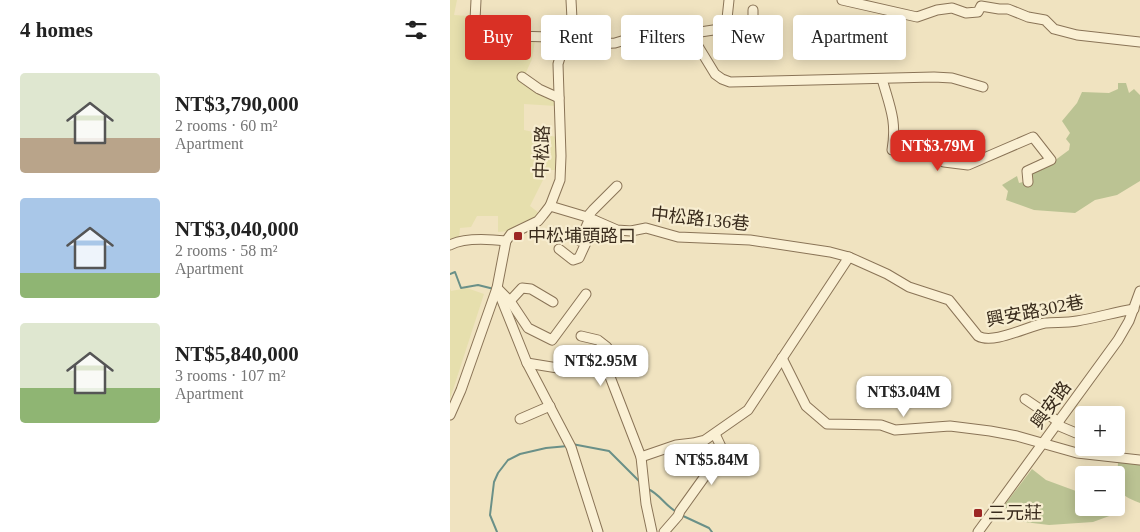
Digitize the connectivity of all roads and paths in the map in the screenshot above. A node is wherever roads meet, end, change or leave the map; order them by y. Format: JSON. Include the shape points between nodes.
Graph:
{"nodes":[{"id":1,"x":476,"y":0,"type":"edge"},
{"id":2,"x":571,"y":0,"type":"edge"},
{"id":3,"x":729,"y":0,"type":"edge"},
{"id":4,"x":842,"y":0,"type":"edge"},
{"id":5,"x":754,"y":10,"type":"dead end"},
{"id":6,"x":572,"y":15,"type":"edge"},
{"id":7,"x":727,"y":15,"type":"edge"},
{"id":8,"x":754,"y":15,"type":"edge"},
{"id":9,"x":541,"y":37,"type":"edge"},
{"id":10,"x":1140,"y":42,"type":"edge"},
{"id":11,"x":703,"y":54,"type":"edge"},
{"id":12,"x":559,"y":60,"type":"edge"},
{"id":13,"x":522,"y":77,"type":"dead end"},
{"id":14,"x":882,"y":79,"type":"junction"},
{"id":15,"x":983,"y":87,"type":"dead end"},
{"id":16,"x":559,"y":98,"type":"junction"},
{"id":17,"x":1028,"y":182,"type":"dead end"},
{"id":18,"x":617,"y":186,"type":"dead end"},
{"id":19,"x":550,"y":206,"type":"junction"},
{"id":20,"x":591,"y":219,"type":"junction"},
{"id":21,"x":506,"y":241,"type":"junction"},
{"id":22,"x":580,"y":241,"type":"dead end"},
{"id":23,"x":450,"y":245,"type":"edge"},
{"id":24,"x":559,"y":249,"type":"dead end"},
{"id":25,"x":849,"y":257,"type":"junction"},
{"id":26,"x":497,"y":288,"type":"junction"},
{"id":27,"x":1140,"y":290,"type":"edge"},
{"id":28,"x":586,"y":294,"type":"dead end"},
{"id":29,"x":510,"y":301,"type":"junction"},
{"id":30,"x":553,"y":302,"type":"dead end"},
{"id":31,"x":1134,"y":309,"type":"junction"},
{"id":32,"x":581,"y":336,"type":"dead end"},
{"id":33,"x":782,"y":358,"type":"junction"},
{"id":34,"x":528,"y":362,"type":"junction"},
{"id":35,"x":607,"y":369,"type":"junction"},
{"id":36,"x":1025,"y":399,"type":"dead end"},
{"id":37,"x":550,"y":406,"type":"junction"},
{"id":38,"x":451,"y":412,"type":"edge"},
{"id":39,"x":520,"y":419,"type":"dead end"},
{"id":40,"x":1058,"y":424,"type":"junction"},
{"id":41,"x":1075,"y":432,"type":"edge"},
{"id":42,"x":715,"y":434,"type":"junction"},
{"id":43,"x":1043,"y":443,"type":"junction"},
{"id":44,"x":641,"y":457,"type":"junction"},
{"id":45,"x":1140,"y":460,"type":"edge"},
{"id":46,"x":598,"y":532,"type":"edge"},
{"id":47,"x":652,"y":532,"type":"edge"},
{"id":48,"x":664,"y":532,"type":"edge"},
{"id":49,"x":978,"y":532,"type":"edge"}],
"edges":[{"from":1,"to":9,"type":"street","via":[[479,42],[514,36]]},
{"from":2,"to":6,"type":"street","name":"中松路"},
{"from":3,"to":7,"type":"street"},
{"from":4,"to":10,"type":"street","via":[[918,16],[952,8],[966,13],[978,12],[981,6],[1008,9],[1045,20],[1054,29],[1077,35]]},
{"from":5,"to":8,"type":"street"},
{"from":11,"to":14,"type":"street","via":[[715,74],[730,82]]},
{"from":12,"to":16,"type":"street","name":"中松路"},
{"from":13,"to":16,"type":"street"},
{"from":14,"to":15,"type":"street","via":[[952,78]]},
{"from":14,"to":17,"type":"street","via":[[895,132],[892,150],[944,152],[944,162],[968,165],[1033,136],[1051,160],[1026,171]]},
{"from":16,"to":19,"type":"street","name":"中松路","via":[[560,180]]},
{"from":18,"to":20,"type":"street","via":[[593,210]]},
{"from":19,"to":20,"type":"street","name":"中松路136巷"},
{"from":19,"to":21,"type":"street","name":"中松路","via":[[538,221],[516,231]]},
{"from":20,"to":22,"type":"street"},
{"from":20,"to":24,"type":"street","via":[[579,258],[573,260]]},
{"from":20,"to":25,"type":"street","name":"中松路136巷","via":[[617,230],[646,228],[678,237],[750,240]]},
{"from":21,"to":23,"type":"street","via":[[463,241]]},
{"from":21,"to":26,"type":"street"},
{"from":25,"to":31,"type":"street","name":"興安路302巷","via":[[909,287],[949,300],[982,339],[1045,323],[1078,321]]},
{"from":25,"to":33,"type":"street"},
{"from":26,"to":29,"type":"street"},
{"from":26,"to":34,"type":"street"},
{"from":26,"to":38,"type":"street"},
{"from":27,"to":31,"type":"street","name":"興安路"},
{"from":28,"to":29,"type":"street","via":[[552,340],[528,328]]},
{"from":29,"to":30,"type":"street","via":[[522,288],[531,289]]},
{"from":31,"to":40,"type":"street","name":"興安路","via":[[1118,340]]},
{"from":32,"to":35,"type":"street","via":[[598,340],[607,347]]},
{"from":33,"to":42,"type":"street","via":[[748,410]]},
{"from":33,"to":43,"type":"street","via":[[806,406],[827,424],[881,425],[895,430],[950,426],[990,430]]},
{"from":34,"to":35,"type":"street","via":[[570,370]]},
{"from":34,"to":37,"type":"street"},
{"from":35,"to":44,"type":"street"},
{"from":36,"to":40,"type":"street"},
{"from":37,"to":39,"type":"street"},
{"from":37,"to":46,"type":"street","via":[[571,447]]},
{"from":40,"to":41,"type":"street"},
{"from":40,"to":43,"type":"street","name":"興安路"},
{"from":42,"to":44,"type":"street","via":[[705,440],[676,445]]},
{"from":42,"to":48,"type":"street","via":[[723,451]]},
{"from":43,"to":45,"type":"street","via":[[1077,453]]},
{"from":43,"to":49,"type":"street","name":"興安路"},
{"from":44,"to":47,"type":"street"}]}
